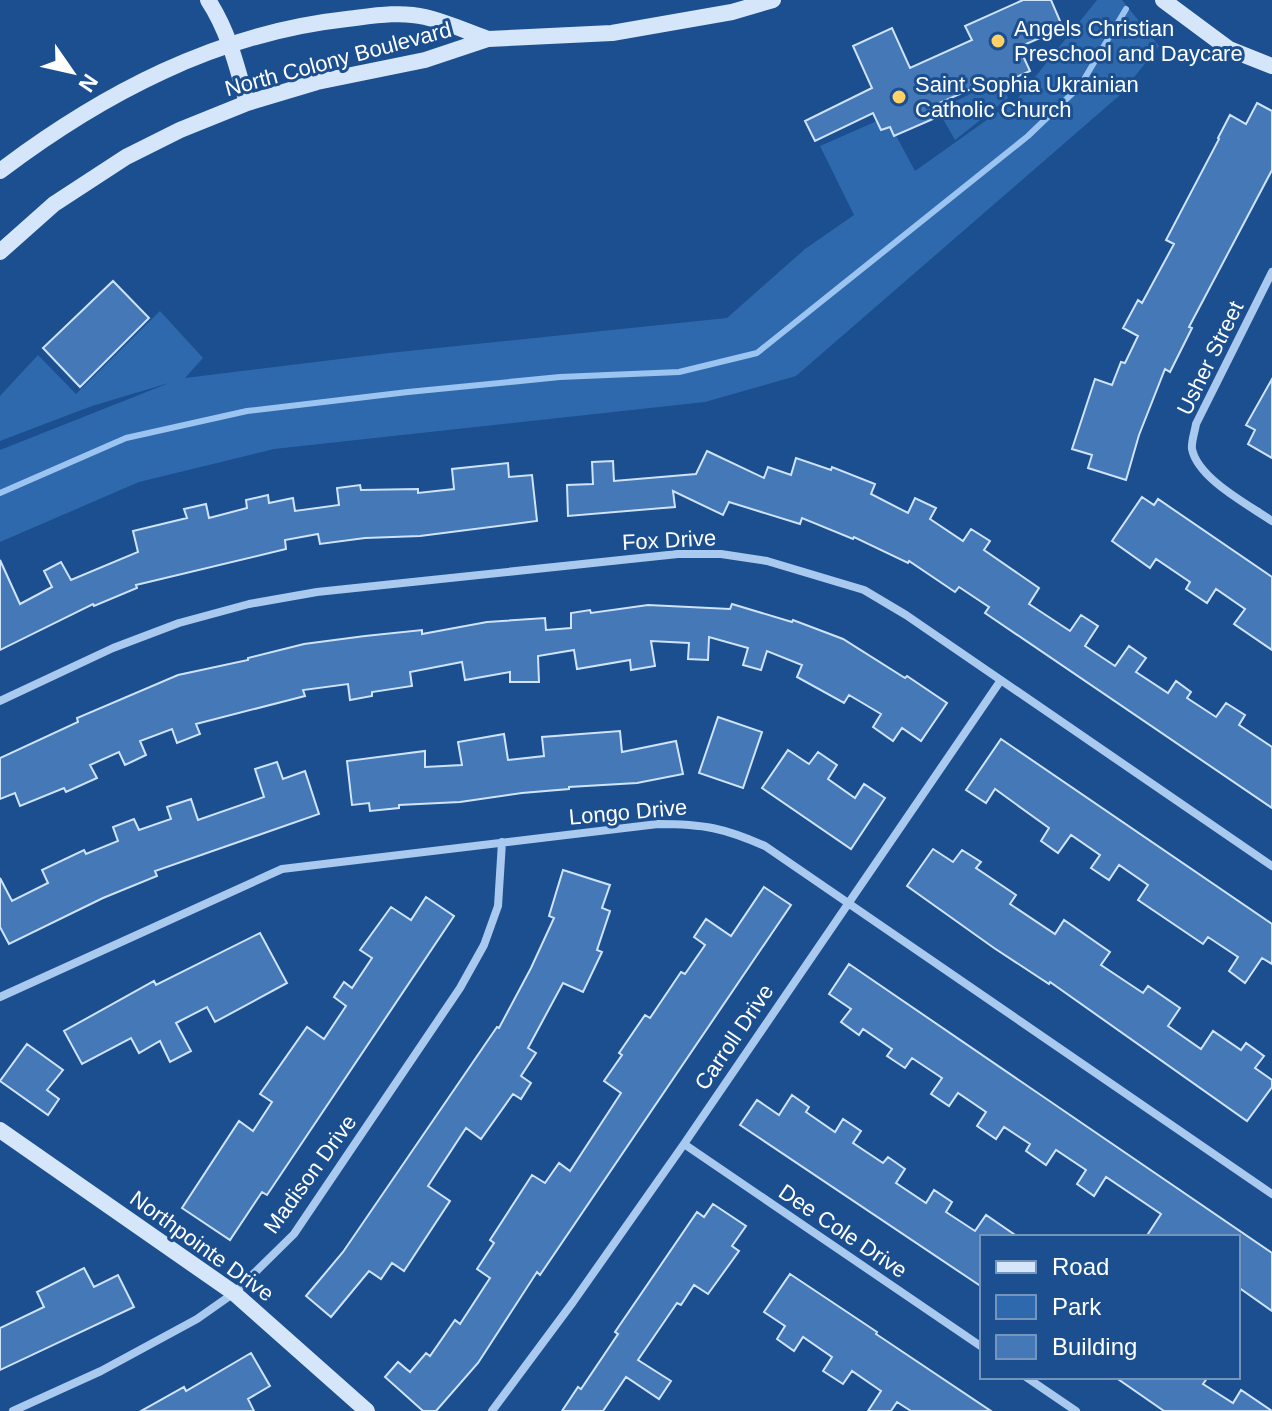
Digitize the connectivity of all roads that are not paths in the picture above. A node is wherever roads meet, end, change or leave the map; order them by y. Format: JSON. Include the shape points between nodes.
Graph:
{"nodes":[{"id":1,"x":208,"y":0,"type":"edge"},
{"id":2,"x":773,"y":0,"type":"edge"},
{"id":3,"x":1163,"y":0,"type":"edge"},
{"id":4,"x":488,"y":39,"type":"junction"},
{"id":5,"x":231,"y":45,"type":"junction"},
{"id":6,"x":1272,"y":66,"type":"edge"},
{"id":7,"x":247,"y":103,"type":"junction"},
{"id":8,"x":0,"y":171,"type":"edge"},
{"id":9,"x":0,"y":252,"type":"edge"},
{"id":10,"x":1272,"y":272,"type":"edge"},
{"id":11,"x":1272,"y":521,"type":"edge"},
{"id":12,"x":1001,"y":680,"type":"junction"},
{"id":13,"x":0,"y":701,"type":"edge"},
{"id":14,"x":502,"y":842,"type":"junction"},
{"id":15,"x":1272,"y":866,"type":"edge"},
{"id":16,"x":849,"y":903,"type":"junction"},
{"id":17,"x":0,"y":997,"type":"edge"},
{"id":18,"x":0,"y":1130,"type":"edge"},
{"id":19,"x":684,"y":1144,"type":"junction"},
{"id":20,"x":1272,"y":1194,"type":"edge"},
{"id":21,"x":234,"y":1293,"type":"junction"},
{"id":22,"x":980,"y":1346,"type":"edge"},
{"id":23,"x":1029,"y":1379,"type":"edge"},
{"id":24,"x":13,"y":1411,"type":"edge"},
{"id":25,"x":367,"y":1411,"type":"edge"},
{"id":26,"x":492,"y":1411,"type":"edge"},
{"id":27,"x":1076,"y":1411,"type":"edge"}],
"edges":[{"from":1,"to":5,"type":"street"},
{"from":2,"to":4,"type":"street","name":"North Colony Boulevard","via":[[612,33]]},
{"from":3,"to":6,"type":"street","via":[[1229,49]]},
{"from":4,"to":5,"type":"street","name":"North Colony Boulevard","via":[[424,17],[383,15],[323,21]]},
{"from":4,"to":7,"type":"street","name":"North Colony Boulevard","via":[[425,60]]},
{"from":5,"to":7,"type":"street"},
{"from":5,"to":8,"type":"street","name":"North Colony Boulevard","via":[[98,103]]},
{"from":7,"to":9,"type":"street","name":"North Colony Boulevard","via":[[126,157],[54,204]]},
{"from":10,"to":11,"type":"street","name":"Usher Street","via":[[1196,424],[1192,448],[1215,482]]},
{"from":12,"to":13,"type":"street","name":"Fox Drive","via":[[864,590],[767,561],[678,554],[317,592],[249,604],[113,648]]},
{"from":12,"to":15,"type":"street","name":"Fox Drive"},
{"from":12,"to":16,"type":"street","name":"Carroll Drive"},
{"from":14,"to":16,"type":"street","name":"Longo Drive","via":[[700,824],[765,846]]},
{"from":14,"to":17,"type":"street","name":"Longo Drive","via":[[282,869]]},
{"from":14,"to":21,"type":"street","name":"Madison Drive","via":[[498,906],[460,988],[294,1234]]},
{"from":16,"to":19,"type":"street","name":"Carroll Drive"},
{"from":16,"to":20,"type":"street","name":"Longo Drive"},
{"from":18,"to":21,"type":"street","name":"Northpointe Drive"},
{"from":19,"to":22,"type":"street","name":"Dee Cole Drive"},
{"from":19,"to":26,"type":"street","name":"Carroll Drive"},
{"from":21,"to":24,"type":"street","name":"Madison Drive","via":[[101,1371]]},
{"from":21,"to":25,"type":"street","name":"Northpointe Drive"},
{"from":23,"to":27,"type":"street"}]}
